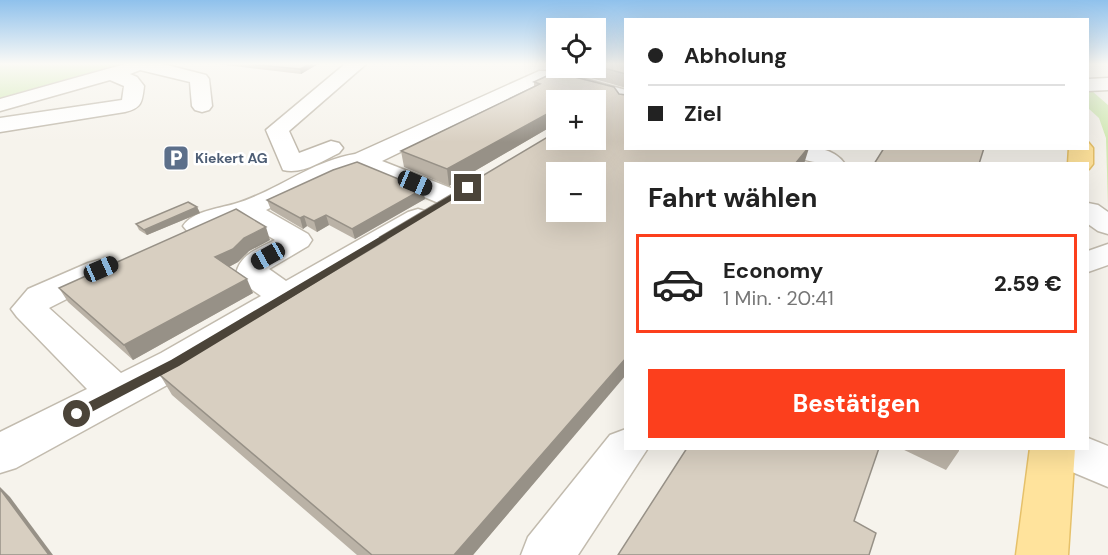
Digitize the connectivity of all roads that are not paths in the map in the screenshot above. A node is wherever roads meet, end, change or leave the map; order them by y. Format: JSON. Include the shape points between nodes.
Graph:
{"nodes":[{"id":1,"x":55,"y":90,"type":"edge"},
{"id":2,"x":134,"y":90,"type":"edge"},
{"id":3,"x":200,"y":90,"type":"edge"},
{"id":4,"x":326,"y":90,"type":"edge"},
{"id":5,"x":478,"y":90,"type":"edge"},
{"id":6,"x":490,"y":90,"type":"edge"},
{"id":7,"x":602,"y":90,"type":"edge"},
{"id":8,"x":624,"y":100,"type":"edge"},
{"id":9,"x":624,"y":103,"type":"edge"},
{"id":10,"x":0,"y":105,"type":"edge"},
{"id":11,"x":202,"y":106,"type":"dead end"},
{"id":12,"x":606,"y":107,"type":"edge"},
{"id":13,"x":424,"y":109,"type":"dead end"},
{"id":14,"x":0,"y":125,"type":"edge"},
{"id":15,"x":803,"y":150,"type":"edge"},
{"id":16,"x":354,"y":151,"type":"junction"},
{"id":17,"x":831,"y":162,"type":"edge"},
{"id":18,"x":480,"y":181,"type":"edge"},
{"id":19,"x":451,"y":198,"type":"junction"},
{"id":20,"x":246,"y":210,"type":"junction"},
{"id":21,"x":1089,"y":213,"type":"edge"},
{"id":22,"x":1108,"y":225,"type":"edge"},
{"id":23,"x":170,"y":239,"type":"edge"},
{"id":24,"x":1108,"y":253,"type":"edge"},
{"id":25,"x":126,"y":258,"type":"edge"},
{"id":26,"x":1089,"y":262,"type":"edge"},
{"id":27,"x":286,"y":297,"type":"junction"},
{"id":28,"x":116,"y":393,"type":"junction"},
{"id":29,"x":625,"y":450,"type":"edge"},
{"id":30,"x":1053,"y":450,"type":"edge"},
{"id":31,"x":1067,"y":450,"type":"edge"},
{"id":32,"x":0,"y":454,"type":"edge"},
{"id":33,"x":1108,"y":467,"type":"edge"},
{"id":34,"x":547,"y":555,"type":"edge"},
{"id":35,"x":1042,"y":555,"type":"edge"}],
"edges":[{"from":1,"to":10,"type":"street"},
{"from":2,"to":14,"type":"street","via":[[132,103],[125,106]]},
{"from":3,"to":11,"type":"street"},
{"from":4,"to":16,"type":"street","via":[[277,130],[287,154]]},
{"from":5,"to":13,"type":"street"},
{"from":6,"to":16,"type":"street"},
{"from":7,"to":8,"type":"street","via":[[621,95]]},
{"from":9,"to":12,"type":"street"},
{"from":15,"to":17,"type":"street"},
{"from":16,"to":19,"type":"street"},
{"from":16,"to":20,"type":"street","via":[[342,164]]},
{"from":18,"to":19,"type":"street"},
{"from":19,"to":27,"type":"street"},
{"from":20,"to":23,"type":"street","via":[[224,214]]},
{"from":20,"to":27,"type":"street","via":[[297,240],[254,264],[252,274]]},
{"from":21,"to":22,"type":"street"},
{"from":24,"to":26,"type":"street"},
{"from":25,"to":28,"type":"street","via":[[40,297],[29,309]]},
{"from":27,"to":28,"type":"street"},
{"from":28,"to":32,"type":"street"},
{"from":29,"to":34,"type":"street"},
{"from":30,"to":35,"type":"main road"},
{"from":31,"to":33,"type":"street"}]}
